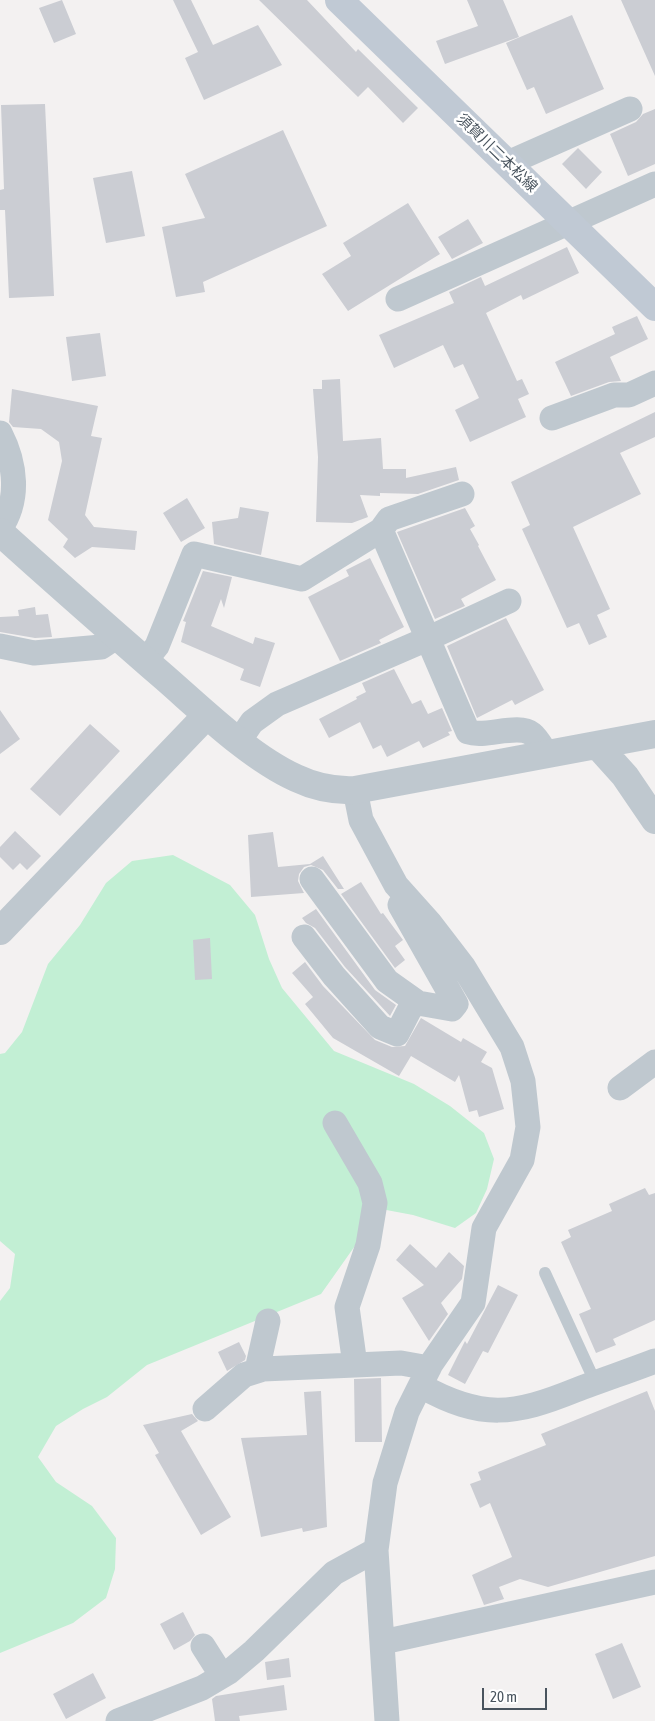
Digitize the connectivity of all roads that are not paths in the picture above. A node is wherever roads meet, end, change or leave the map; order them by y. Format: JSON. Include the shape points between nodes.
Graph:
{"nodes":[{"id":1,"x":339,"y":0,"type":"edge"},
{"id":2,"x":630,"y":109,"type":"dead end"},
{"id":3,"x":508,"y":163,"type":"junction"},
{"id":4,"x":655,"y":184,"type":"edge"},
{"id":5,"x":569,"y":222,"type":"junction"},
{"id":6,"x":398,"y":299,"type":"dead end"},
{"id":7,"x":655,"y":307,"type":"edge"},
{"id":8,"x":655,"y":384,"type":"edge"},
{"id":9,"x":552,"y":418,"type":"dead end"},
{"id":10,"x":0,"y":433,"type":"edge"},
{"id":11,"x":462,"y":494,"type":"dead end"},
{"id":12,"x":0,"y":530,"type":"edge"},
{"id":13,"x":381,"y":530,"type":"junction"},
{"id":14,"x":509,"y":601,"type":"dead end"},
{"id":15,"x":116,"y":637,"type":"junction"},
{"id":16,"x":427,"y":639,"type":"junction"},
{"id":17,"x":0,"y":646,"type":"edge"},
{"id":18,"x":145,"y":661,"type":"junction"},
{"id":19,"x":207,"y":715,"type":"junction"},
{"id":20,"x":655,"y":734,"type":"edge"},
{"id":21,"x":239,"y":741,"type":"junction"},
{"id":22,"x":598,"y":746,"type":"junction"},
{"id":23,"x":546,"y":753,"type":"junction"},
{"id":24,"x":355,"y":790,"type":"junction"},
{"id":25,"x":653,"y":813,"type":"edge"},
{"id":26,"x":312,"y":879,"type":"dead end"},
{"id":27,"x":396,"y":886,"type":"junction"},
{"id":28,"x":0,"y":932,"type":"edge"},
{"id":29,"x":304,"y":937,"type":"dead end"},
{"id":30,"x":414,"y":1001,"type":"junction"},
{"id":31,"x":655,"y":1062,"type":"edge"},
{"id":32,"x":620,"y":1088,"type":"dead end"},
{"id":33,"x":335,"y":1123,"type":"dead end"},
{"id":34,"x":545,"y":1273,"type":"dead end"},
{"id":35,"x":268,"y":1321,"type":"dead end"},
{"id":36,"x":655,"y":1362,"type":"edge"},
{"id":37,"x":354,"y":1365,"type":"junction"},
{"id":38,"x":257,"y":1370,"type":"junction"},
{"id":39,"x":425,"y":1377,"type":"junction"},
{"id":40,"x":596,"y":1384,"type":"junction"},
{"id":41,"x":205,"y":1409,"type":"dead end"},
{"id":42,"x":376,"y":1550,"type":"junction"},
{"id":43,"x":655,"y":1582,"type":"edge"},
{"id":44,"x":383,"y":1642,"type":"junction"},
{"id":45,"x":203,"y":1646,"type":"dead end"},
{"id":46,"x":222,"y":1676,"type":"junction"},
{"id":47,"x":118,"y":1721,"type":"edge"},
{"id":48,"x":387,"y":1721,"type":"edge"}],
"edges":[{"from":1,"to":3,"type":"main road","name":"須賀川二本松線"},
{"from":2,"to":3,"type":"street"},
{"from":3,"to":5,"type":"main road","name":"須賀川二本松線"},
{"from":4,"to":5,"type":"street"},
{"from":5,"to":6,"type":"street"},
{"from":5,"to":7,"type":"main road","name":"須賀川二本松線"},
{"from":8,"to":9,"type":"street"},
{"from":10,"to":12,"type":"street","via":[[8,451],[14,490],[9,517]]},
{"from":11,"to":13,"type":"street","via":[[389,519]]},
{"from":12,"to":15,"type":"street"},
{"from":13,"to":16,"type":"street"},
{"from":13,"to":18,"type":"street","via":[[302,579],[194,554],[157,646]]},
{"from":14,"to":16,"type":"street"},
{"from":15,"to":17,"type":"street","via":[[101,647],[34,653]]},
{"from":15,"to":18,"type":"street"},
{"from":16,"to":21,"type":"street","via":[[277,704],[252,722]]},
{"from":16,"to":23,"type":"street","via":[[468,732],[477,735],[522,730],[532,734]]},
{"from":18,"to":19,"type":"street"},
{"from":19,"to":21,"type":"street"},
{"from":19,"to":28,"type":"street"},
{"from":20,"to":22,"type":"street"},
{"from":21,"to":24,"type":"street","via":[[296,778],[339,791]]},
{"from":22,"to":23,"type":"street"},
{"from":22,"to":25,"type":"street"},
{"from":23,"to":24,"type":"street"},
{"from":24,"to":27,"type":"street","via":[[361,820]]},
{"from":26,"to":30,"type":"street","via":[[387,981]]},
{"from":27,"to":30,"type":"street","via":[[397,899],[456,1004],[452,1009]]},
{"from":27,"to":39,"type":"street","via":[[464,966],[512,1047],[523,1081],[528,1127],[522,1160],[484,1228],[473,1304]]},
{"from":29,"to":30,"type":"street","via":[[380,1027],[397,1034]]},
{"from":31,"to":32,"type":"street"},
{"from":33,"to":37,"type":"street","via":[[370,1183],[375,1203],[368,1245],[347,1307]]},
{"from":34,"to":40,"type":"lane"},
{"from":35,"to":38,"type":"street"},
{"from":36,"to":40,"type":"street"},
{"from":37,"to":38,"type":"street"},
{"from":37,"to":39,"type":"street","via":[[401,1363]]},
{"from":38,"to":41,"type":"street","via":[[244,1375]]},
{"from":39,"to":40,"type":"street","via":[[456,1404],[502,1411],[527,1408]]},
{"from":39,"to":42,"type":"street","via":[[407,1412],[385,1483]]},
{"from":42,"to":44,"type":"street"},
{"from":42,"to":46,"type":"street","via":[[334,1573],[254,1651]]},
{"from":43,"to":44,"type":"street"},
{"from":44,"to":48,"type":"street"},
{"from":45,"to":46,"type":"street"},
{"from":46,"to":47,"type":"street","via":[[194,1691]]}]}
